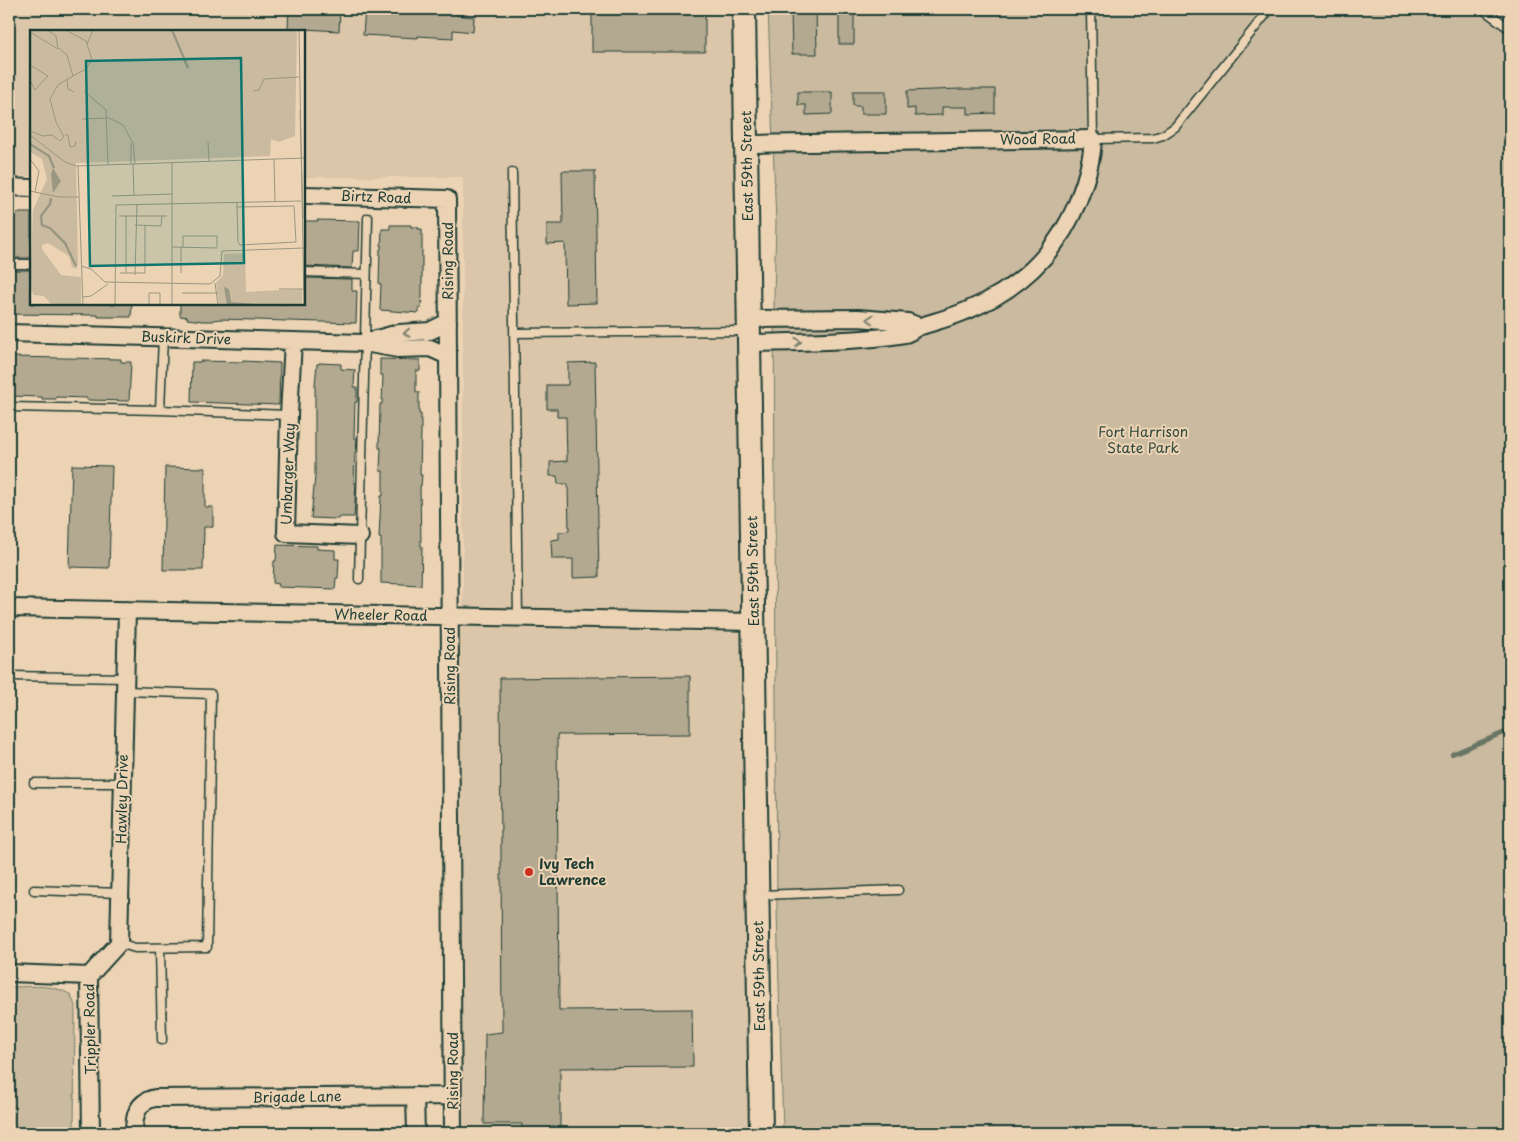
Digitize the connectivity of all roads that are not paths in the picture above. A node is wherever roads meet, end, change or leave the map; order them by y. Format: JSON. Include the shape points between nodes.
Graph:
{"nodes":[{"id":1,"x":744,"y":9,"type":"edge"},
{"id":2,"x":1091,"y":9,"type":"edge"},
{"id":3,"x":1270,"y":9,"type":"edge"},
{"id":4,"x":1482,"y":9,"type":"edge"},
{"id":5,"x":1510,"y":29,"type":"edge"},
{"id":6,"x":1093,"y":139,"type":"junction"},
{"id":7,"x":746,"y":144,"type":"junction"},
{"id":8,"x":512,"y":173,"type":"dead end"},
{"id":9,"x":9,"y":187,"type":"edge"},
{"id":10,"x":30,"y":188,"type":"edge"},
{"id":11,"x":305,"y":195,"type":"edge"},
{"id":12,"x":448,"y":199,"type":"joint"},
{"id":13,"x":368,"y":218,"type":"dead end"},
{"id":14,"x":9,"y":264,"type":"edge"},
{"id":15,"x":30,"y":264,"type":"edge"},
{"id":16,"x":305,"y":272,"type":"edge"},
{"id":17,"x":366,"y":274,"type":"junction"},
{"id":18,"x":448,"y":322,"type":"junction"},
{"id":19,"x":918,"y":326,"type":"junction"},
{"id":20,"x":749,"y":331,"type":"junction"},
{"id":21,"x":9,"y":333,"type":"edge"},
{"id":22,"x":514,"y":333,"type":"junction"},
{"id":23,"x":163,"y":337,"type":"junction"},
{"id":24,"x":293,"y":341,"type":"junction"},
{"id":25,"x":364,"y":343,"type":"junction"},
{"id":26,"x":448,"y":356,"type":"junction"},
{"id":27,"x":9,"y":406,"type":"edge"},
{"id":28,"x":160,"y":410,"type":"junction"},
{"id":29,"x":289,"y":415,"type":"junction"},
{"id":30,"x":360,"y":536,"type":"junction"},
{"id":31,"x":359,"y":579,"type":"dead end"},
{"id":32,"x":9,"y":608,"type":"edge"},
{"id":33,"x":127,"y":610,"type":"junction"},
{"id":34,"x":450,"y":616,"type":"junction"},
{"id":35,"x":518,"y":618,"type":"junction"},
{"id":36,"x":754,"y":622,"type":"junction"},
{"id":37,"x":9,"y":676,"type":"edge"},
{"id":38,"x":125,"y":685,"type":"junction"},
{"id":39,"x":34,"y":783,"type":"dead end"},
{"id":40,"x":123,"y":784,"type":"junction"},
{"id":41,"x":34,"y":890,"type":"dead end"},
{"id":42,"x":898,"y":890,"type":"dead end"},
{"id":43,"x":120,"y":892,"type":"junction"},
{"id":44,"x":758,"y":895,"type":"junction"},
{"id":45,"x":119,"y":943,"type":"junction"},
{"id":46,"x":160,"y":948,"type":"junction"},
{"id":47,"x":9,"y":973,"type":"edge"},
{"id":48,"x":89,"y":976,"type":"junction"},
{"id":49,"x":162,"y":1040,"type":"dead end"},
{"id":50,"x":415,"y":1096,"type":"junction"},
{"id":51,"x":453,"y":1096,"type":"junction"},
{"id":52,"x":92,"y":1133,"type":"edge"},
{"id":53,"x":134,"y":1133,"type":"edge"},
{"id":54,"x":416,"y":1133,"type":"edge"},
{"id":55,"x":453,"y":1133,"type":"edge"},
{"id":56,"x":761,"y":1133,"type":"edge"}],
"edges":[{"from":1,"to":7,"type":"street","name":"East 59th Street"},
{"from":2,"to":6,"type":"lane"},
{"from":3,"to":6,"type":"lane","name":"Wood Road","via":[[1174,127],[1153,138]]},
{"from":4,"to":5,"type":"lane"},
{"from":6,"to":7,"type":"street","name":"Wood Road"},
{"from":6,"to":19,"type":"street","via":[[1088,172],[1073,212],[1063,232],[1041,261],[1018,281],[981,304]]},
{"from":7,"to":20,"type":"street","name":"East 59th Street"},
{"from":8,"to":22,"type":"lane"},
{"from":9,"to":10,"type":"street"},
{"from":11,"to":12,"type":"street","name":"Birtz Road"},
{"from":12,"to":18,"type":"street","name":"Rising Road"},
{"from":13,"to":17,"type":"lane"},
{"from":14,"to":15,"type":"lane"},
{"from":16,"to":17,"type":"lane"},
{"from":17,"to":25,"type":"lane"},
{"from":18,"to":25,"type":"street","name":"Buskirk Drive","one_way":true,"via":[[430,331],[398,333]]},
{"from":18,"to":26,"type":"street","name":"Rising Road"},
{"from":19,"to":20,"type":"street","one_way":true,"via":[[908,322],[858,318]]},
{"from":20,"to":19,"type":"street","one_way":true,"via":[[856,340],[907,334]]},
{"from":20,"to":22,"type":"lane"},
{"from":20,"to":36,"type":"street","name":"East 59th Street"},
{"from":21,"to":23,"type":"street","name":"Buskirk Drive"},
{"from":22,"to":35,"type":"lane"},
{"from":23,"to":24,"type":"street","name":"Buskirk Drive"},
{"from":23,"to":28,"type":"lane"},
{"from":24,"to":25,"type":"street","name":"Buskirk Drive"},
{"from":24,"to":29,"type":"street","name":"Umbarger Way"},
{"from":25,"to":26,"type":"street","name":"Buskirk Drive","via":[[398,349],[430,348]]},
{"from":25,"to":30,"type":"lane"},
{"from":26,"to":34,"type":"street","name":"Rising Road"},
{"from":27,"to":28,"type":"lane"},
{"from":28,"to":29,"type":"lane"},
{"from":29,"to":30,"type":"street","name":"Umbarger Way","via":[[286,533]]},
{"from":30,"to":31,"type":"lane"},
{"from":32,"to":33,"type":"street","name":"Wheeler Road"},
{"from":33,"to":34,"type":"street","name":"Wheeler Road"},
{"from":33,"to":38,"type":"street","name":"Hawley Drive"},
{"from":34,"to":35,"type":"street","name":"Wheeler Road"},
{"from":34,"to":51,"type":"street","name":"Rising Road"},
{"from":35,"to":36,"type":"street","name":"Wheeler Road"},
{"from":36,"to":44,"type":"street","name":"East 59th Street"},
{"from":37,"to":38,"type":"lane"},
{"from":38,"to":40,"type":"street","name":"Hawley Drive"},
{"from":38,"to":46,"type":"lane","via":[[211,694],[207,947]]},
{"from":39,"to":40,"type":"lane"},
{"from":40,"to":43,"type":"street","name":"Hawley Drive"},
{"from":41,"to":43,"type":"lane"},
{"from":42,"to":44,"type":"lane"},
{"from":43,"to":45,"type":"street","name":"Hawley Drive"},
{"from":44,"to":56,"type":"street","name":"East 59th Street"},
{"from":45,"to":46,"type":"lane","via":[[135,948]]},
{"from":45,"to":48,"type":"street"},
{"from":46,"to":49,"type":"lane"},
{"from":47,"to":48,"type":"street","name":"Trippler Road"},
{"from":48,"to":52,"type":"street","name":"Trippler Road"},
{"from":50,"to":51,"type":"street","name":"Brigade Lane"},
{"from":50,"to":53,"type":"street","name":"Brigade Lane","via":[[158,1098],[142,1104],[136,1111]]},
{"from":50,"to":54,"type":"street"},
{"from":51,"to":55,"type":"street","name":"Rising Road"}]}
